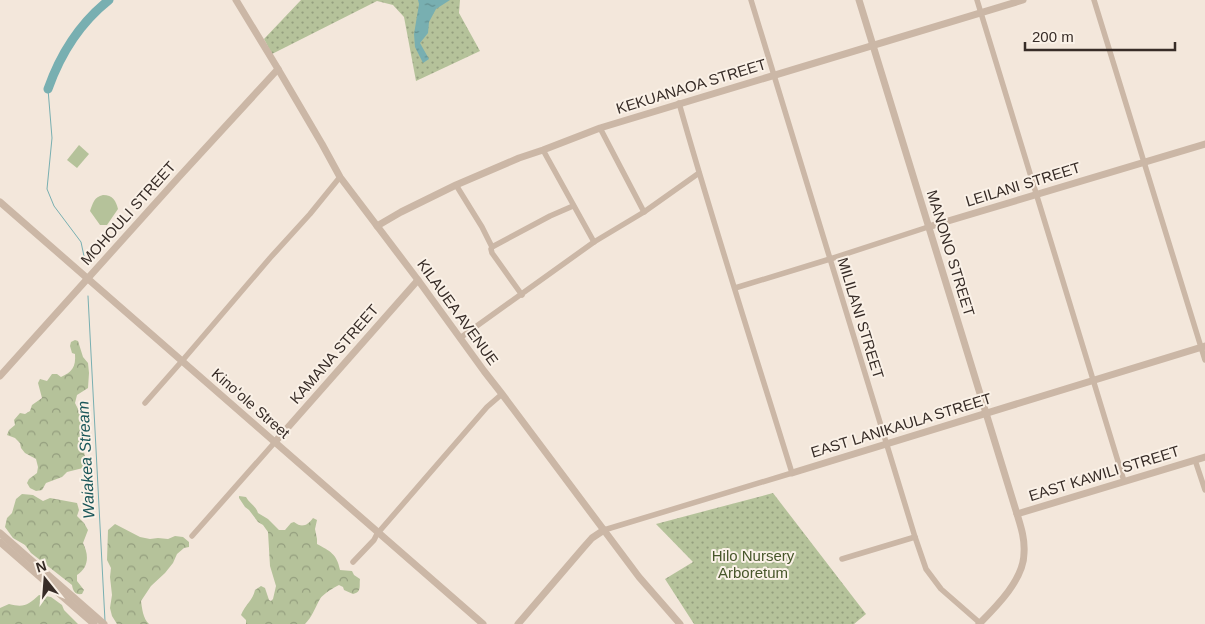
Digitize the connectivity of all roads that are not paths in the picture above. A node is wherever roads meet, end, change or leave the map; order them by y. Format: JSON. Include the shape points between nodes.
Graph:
{"nodes":[{"id":1,"x":236,"y":0,"type":"edge"},
{"id":2,"x":751,"y":0,"type":"edge"},
{"id":3,"x":858,"y":0,"type":"edge"},
{"id":4,"x":977,"y":0,"type":"edge"},
{"id":5,"x":1023,"y":0,"type":"edge"},
{"id":6,"x":1094,"y":0,"type":"edge"},
{"id":7,"x":981,"y":13,"type":"junction"},
{"id":8,"x":873,"y":46,"type":"junction"},
{"id":9,"x":278,"y":69,"type":"junction"},
{"id":10,"x":774,"y":75,"type":"junction"},
{"id":11,"x":679,"y":103,"type":"junction"},
{"id":12,"x":600,"y":128,"type":"junction"},
{"id":13,"x":1205,"y":144,"type":"edge"},
{"id":14,"x":543,"y":150,"type":"junction"},
{"id":15,"x":1144,"y":162,"type":"junction"},
{"id":16,"x":699,"y":173,"type":"junction"},
{"id":17,"x":340,"y":177,"type":"junction"},
{"id":18,"x":456,"y":185,"type":"junction"},
{"id":19,"x":1037,"y":195,"type":"junction"},
{"id":20,"x":0,"y":202,"type":"edge"},
{"id":21,"x":573,"y":206,"type":"junction"},
{"id":22,"x":644,"y":212,"type":"junction"},
{"id":23,"x":378,"y":226,"type":"junction"},
{"id":24,"x":928,"y":227,"type":"junction"},
{"id":25,"x":594,"y":242,"type":"junction"},
{"id":26,"x":492,"y":247,"type":"junction"},
{"id":27,"x":830,"y":259,"type":"junction"},
{"id":28,"x":88,"y":278,"type":"junction"},
{"id":29,"x":418,"y":280,"type":"junction"},
{"id":30,"x":735,"y":288,"type":"junction"},
{"id":31,"x":522,"y":295,"type":"junction"},
{"id":32,"x":460,"y":338,"type":"junction"},
{"id":33,"x":1203,"y":346,"type":"edge"},
{"id":34,"x":1205,"y":360,"type":"edge"},
{"id":35,"x":182,"y":361,"type":"junction"},
{"id":36,"x":0,"y":376,"type":"edge"},
{"id":37,"x":1093,"y":381,"type":"junction"},
{"id":38,"x":502,"y":394,"type":"junction"},
{"id":39,"x":145,"y":403,"type":"dead end"},
{"id":40,"x":986,"y":413,"type":"junction"},
{"id":41,"x":275,"y":442,"type":"junction"},
{"id":42,"x":887,"y":443,"type":"junction"},
{"id":43,"x":1205,"y":456,"type":"edge"},
{"id":44,"x":1195,"y":460,"type":"junction"},
{"id":45,"x":792,"y":473,"type":"junction"},
{"id":46,"x":1124,"y":482,"type":"junction"},
{"id":47,"x":1205,"y":490,"type":"edge"},
{"id":48,"x":1017,"y":514,"type":"junction"},
{"id":49,"x":604,"y":530,"type":"junction"},
{"id":50,"x":0,"y":533,"type":"edge"},
{"id":51,"x":378,"y":533,"type":"junction"},
{"id":52,"x":192,"y":536,"type":"dead end"},
{"id":53,"x":914,"y":537,"type":"junction"},
{"id":54,"x":0,"y":542,"type":"edge"},
{"id":55,"x":842,"y":559,"type":"dead end"},
{"id":56,"x":353,"y":562,"type":"dead end"},
{"id":57,"x":99,"y":623,"type":"edge"},
{"id":58,"x":483,"y":624,"type":"edge"},
{"id":59,"x":518,"y":624,"type":"edge"},
{"id":60,"x":680,"y":624,"type":"edge"},
{"id":61,"x":979,"y":624,"type":"edge"}],
"edges":[{"from":1,"to":9,"type":"street","name":"KILAUEA AVENUE"},
{"from":2,"to":10,"type":"street","name":"MILILANI STREET"},
{"from":3,"to":8,"type":"street","name":"MANONO STREET"},
{"from":4,"to":7,"type":"street"},
{"from":5,"to":7,"type":"street","name":"KEKUANAOA STREET"},
{"from":6,"to":15,"type":"street"},
{"from":7,"to":8,"type":"street","name":"KEKUANAOA STREET"},
{"from":7,"to":19,"type":"street"},
{"from":8,"to":10,"type":"street","name":"KEKUANAOA STREET"},
{"from":8,"to":24,"type":"street","name":"MANONO STREET"},
{"from":9,"to":17,"type":"street","name":"KILAUEA AVENUE"},
{"from":9,"to":28,"type":"street","name":"MOHOULI STREET"},
{"from":10,"to":11,"type":"street","name":"KEKUANAOA STREET"},
{"from":10,"to":27,"type":"street","name":"MILILANI STREET"},
{"from":11,"to":12,"type":"street","name":"KEKUANAOA STREET"},
{"from":11,"to":16,"type":"street"},
{"from":12,"to":14,"type":"street","name":"KEKUANAOA STREET"},
{"from":12,"to":22,"type":"street"},
{"from":13,"to":15,"type":"street","name":"LEILANI STREET"},
{"from":14,"to":18,"type":"street","name":"KEKUANAOA STREET"},
{"from":14,"to":21,"type":"street"},
{"from":15,"to":19,"type":"street","name":"LEILANI STREET"},
{"from":15,"to":33,"type":"street"},
{"from":16,"to":22,"type":"street"},
{"from":16,"to":30,"type":"street"},
{"from":17,"to":23,"type":"street","name":"KILAUEA AVENUE"},
{"from":17,"to":35,"type":"street"},
{"from":18,"to":23,"type":"street","name":"KEKUANAOA STREET"},
{"from":18,"to":26,"type":"street"},
{"from":19,"to":24,"type":"street","name":"LEILANI STREET"},
{"from":19,"to":37,"type":"street"},
{"from":20,"to":28,"type":"street","name":"Kinoʻole Street"},
{"from":21,"to":25,"type":"street"},
{"from":21,"to":26,"type":"street"},
{"from":22,"to":25,"type":"street"},
{"from":23,"to":29,"type":"street","name":"KILAUEA AVENUE"},
{"from":24,"to":27,"type":"street","name":"LEILANI STREET"},
{"from":24,"to":40,"type":"street","name":"MANONO STREET"},
{"from":25,"to":31,"type":"street"},
{"from":26,"to":31,"type":"street","via":[[492,253]]},
{"from":27,"to":30,"type":"street","name":"LEILANI STREET"},
{"from":27,"to":42,"type":"street","name":"MILILANI STREET"},
{"from":28,"to":35,"type":"street","name":"Kinoʻole Street"},
{"from":28,"to":36,"type":"street","name":"MOHOULI STREET"},
{"from":29,"to":32,"type":"street","name":"KILAUEA AVENUE"},
{"from":29,"to":41,"type":"street","name":"KAMANA STREET"},
{"from":30,"to":45,"type":"street"},
{"from":31,"to":32,"type":"street"},
{"from":32,"to":38,"type":"street","name":"KILAUEA AVENUE"},
{"from":33,"to":34,"type":"street"},
{"from":33,"to":37,"type":"street","name":"EAST LANIKAULA STREET"},
{"from":35,"to":39,"type":"street"},
{"from":35,"to":41,"type":"street","name":"Kinoʻole Street"},
{"from":37,"to":40,"type":"street","name":"EAST LANIKAULA STREET"},
{"from":37,"to":46,"type":"street"},
{"from":38,"to":49,"type":"street","name":"KILAUEA AVENUE"},
{"from":38,"to":51,"type":"street"},
{"from":40,"to":42,"type":"street","name":"EAST LANIKAULA STREET"},
{"from":40,"to":48,"type":"street","name":"MANONO STREET"},
{"from":41,"to":51,"type":"street","name":"Kinoʻole Street"},
{"from":41,"to":52,"type":"street","name":"KAMANA STREET"},
{"from":42,"to":45,"type":"street","name":"EAST LANIKAULA STREET"},
{"from":42,"to":53,"type":"street","name":"MILILANI STREET"},
{"from":43,"to":44,"type":"street","name":"EAST KAWILI STREET"},
{"from":44,"to":46,"type":"street","name":"EAST KAWILI STREET"},
{"from":44,"to":47,"type":"street"},
{"from":45,"to":49,"type":"street","name":"EAST LANIKAULA STREET"},
{"from":46,"to":48,"type":"street","name":"EAST KAWILI STREET"},
{"from":48,"to":61,"type":"street","name":"EAST KAWILI STREET","via":[[1024,547],[1021,570],[1010,589]]},
{"from":49,"to":59,"type":"street","via":[[579,552]]},
{"from":49,"to":60,"type":"street","name":"KILAUEA AVENUE"},
{"from":50,"to":57,"type":"street"},
{"from":51,"to":56,"type":"street"},
{"from":51,"to":58,"type":"street","name":"Kinoʻole Street"},
{"from":53,"to":55,"type":"street"},
{"from":53,"to":61,"type":"street","name":"MILILANI STREET","via":[[926,569],[940,589]]},
{"from":54,"to":57,"type":"street"}]}
